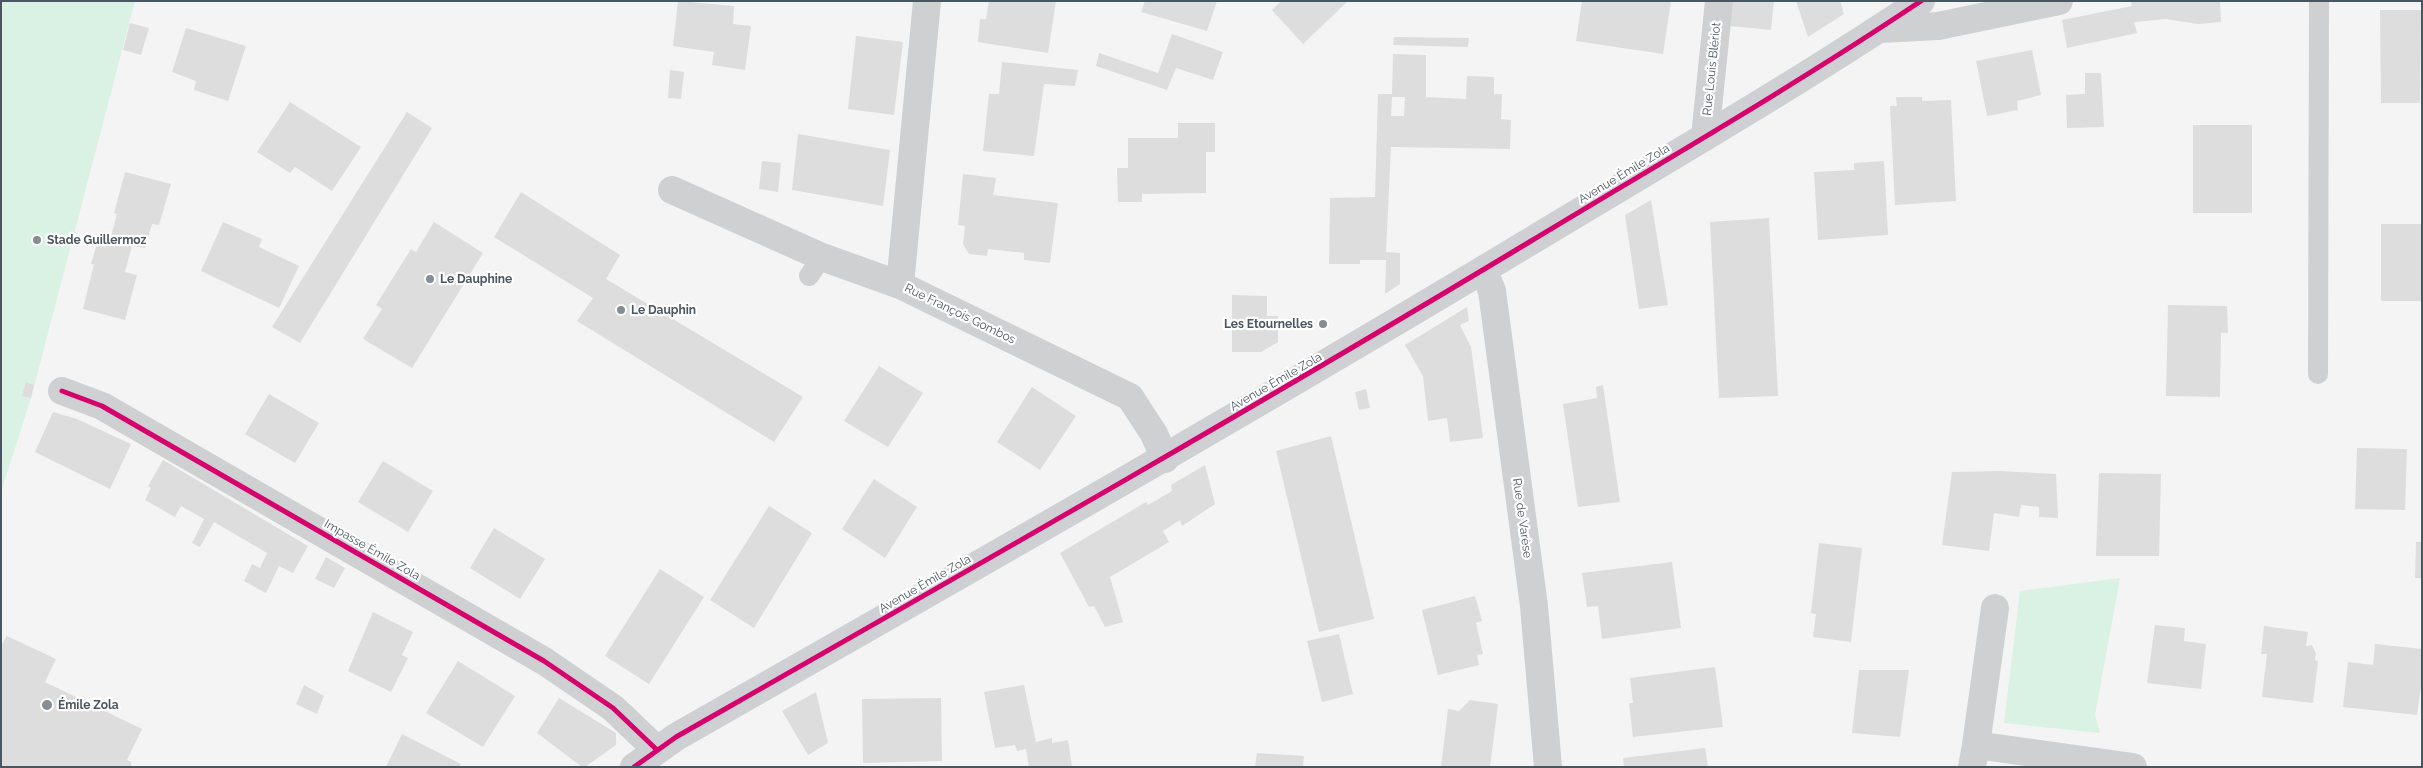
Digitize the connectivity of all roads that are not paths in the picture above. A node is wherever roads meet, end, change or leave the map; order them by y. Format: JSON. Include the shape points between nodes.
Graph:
{"nodes":[{"id":1,"x":927,"y":1,"type":"edge"},
{"id":2,"x":1720,"y":1,"type":"edge"},
{"id":3,"x":1921,"y":1,"type":"edge"},
{"id":4,"x":2058,"y":1,"type":"edge"},
{"id":5,"x":2319,"y":1,"type":"edge"},
{"id":6,"x":2013,"y":6,"type":"edge"},
{"id":7,"x":1880,"y":29,"type":"junction"},
{"id":8,"x":1705,"y":137,"type":"junction"},
{"id":9,"x":672,"y":190,"type":"dead end"},
{"id":10,"x":1484,"y":271,"type":"junction"},
{"id":11,"x":900,"y":285,"type":"junction"},
{"id":12,"x":2318,"y":374,"type":"dead end"},
{"id":13,"x":62,"y":391,"type":"dead end"},
{"id":14,"x":1165,"y":459,"type":"junction"},
{"id":15,"x":1996,"y":608,"type":"dead end"},
{"id":16,"x":656,"y":749,"type":"junction"},
{"id":17,"x":1974,"y":756,"type":"edge"},
{"id":18,"x":634,"y":767,"type":"edge"},
{"id":19,"x":1548,"y":767,"type":"edge"},
{"id":20,"x":2133,"y":767,"type":"edge"}],
"edges":[{"from":1,"to":11,"type":"street","name":"Rue François Gombos"},
{"from":2,"to":8,"type":"street","name":"Rue Louis Blériot"},
{"from":3,"to":7,"type":"main road","name":"Avenue Émile Zola"},
{"from":4,"to":6,"type":"street"},
{"from":5,"to":12,"type":"lane"},
{"from":6,"to":7,"type":"street","via":[[1938,26]]},
{"from":7,"to":8,"type":"main road","name":"Avenue Émile Zola"},
{"from":8,"to":10,"type":"main road","name":"Avenue Émile Zola"},
{"from":9,"to":11,"type":"street","via":[[815,266]]},
{"from":10,"to":14,"type":"main road","name":"Avenue Émile Zola"},
{"from":10,"to":19,"type":"street","name":"Rue de Varèse","via":[[1492,291],[1534,606]]},
{"from":11,"to":14,"type":"street","name":"Rue François Gombos","via":[[1130,397],[1154,434]]},
{"from":13,"to":16,"type":"street","name":"Impasse Émile Zola","via":[[102,406],[544,661],[613,708]]},
{"from":14,"to":16,"type":"main road","name":"Avenue Émile Zola"},
{"from":15,"to":17,"type":"street"},
{"from":16,"to":18,"type":"main road","name":"Avenue Émile Zola"},
{"from":17,"to":20,"type":"street"}]}
